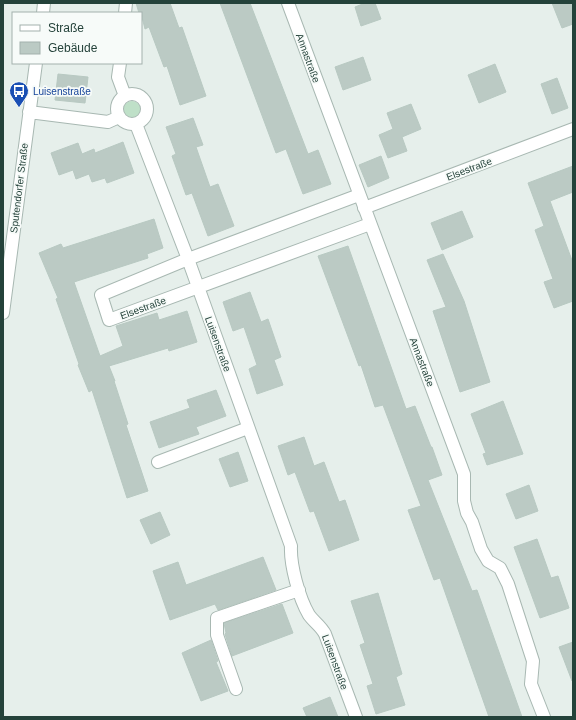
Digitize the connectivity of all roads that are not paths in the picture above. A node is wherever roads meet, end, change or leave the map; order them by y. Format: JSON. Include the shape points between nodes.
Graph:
{"nodes":[{"id":1,"x":288,"y":3,"type":"edge"},
{"id":2,"x":36,"y":64,"type":"edge"},
{"id":3,"x":120,"y":64,"type":"edge"},
{"id":4,"x":125,"y":96,"type":"junction"},
{"id":5,"x":29,"y":112,"type":"junction"},
{"id":6,"x":119,"y":117,"type":"junction"},
{"id":7,"x":136,"y":124,"type":"junction"},
{"id":8,"x":573,"y":129,"type":"edge"},
{"id":9,"x":359,"y":195,"type":"junction"},
{"id":10,"x":364,"y":208,"type":"junction"},
{"id":11,"x":370,"y":224,"type":"junction"},
{"id":12,"x":188,"y":259,"type":"junction"},
{"id":13,"x":198,"y":288,"type":"junction"},
{"id":14,"x":3,"y":313,"type":"edge"},
{"id":15,"x":248,"y":428,"type":"junction"},
{"id":16,"x":158,"y":462,"type":"dead end"},
{"id":17,"x":300,"y":590,"type":"junction"},
{"id":18,"x":236,"y":689,"type":"dead end"},
{"id":19,"x":356,"y":717,"type":"edge"},
{"id":20,"x":544,"y":717,"type":"edge"}],
"edges":[{"from":1,"to":9,"type":"street","name":"Annastraße"},
{"from":2,"to":5,"type":"street","name":"Sputendorfer Straße"},
{"from":3,"to":4,"type":"street","via":[[118,76]]},
{"from":4,"to":6,"type":"street","via":[[116,108]]},
{"from":4,"to":7,"type":"street","via":[[136,95],[145,101],[147,106],[145,118]]},
{"from":5,"to":6,"type":"street","via":[[108,122]]},
{"from":5,"to":14,"type":"street","name":"Sputendorfer Straße"},
{"from":6,"to":7,"type":"street","via":[[126,124]]},
{"from":7,"to":12,"type":"street","name":"Luisenstraße"},
{"from":8,"to":10,"type":"street","name":"Elsestraße"},
{"from":9,"to":10,"type":"street","name":"Annastraße"},
{"from":9,"to":12,"type":"street","name":"Elsestraße"},
{"from":10,"to":11,"type":"street","name":"Annastraße"},
{"from":11,"to":13,"type":"street","name":"Elsestraße"},
{"from":11,"to":20,"type":"street","name":"Annastraße","via":[[464,474],[464,501],[467,513],[481,549],[488,561],[500,568],[508,584],[533,660],[531,684]]},
{"from":12,"to":13,"type":"street","name":"Luisenstraße"},
{"from":12,"to":13,"type":"street","name":"Elsestraße","via":[[101,295],[109,320]]},
{"from":13,"to":15,"type":"street","name":"Luisenstraße"},
{"from":15,"to":16,"type":"street"},
{"from":15,"to":17,"type":"street","name":"Luisenstraße","via":[[291,546],[290,560]]},
{"from":17,"to":18,"type":"street","via":[[217,618],[216,635]]},
{"from":17,"to":19,"type":"street","name":"Luisenstraße","via":[[310,615],[321,625],[325,634]]}]}
